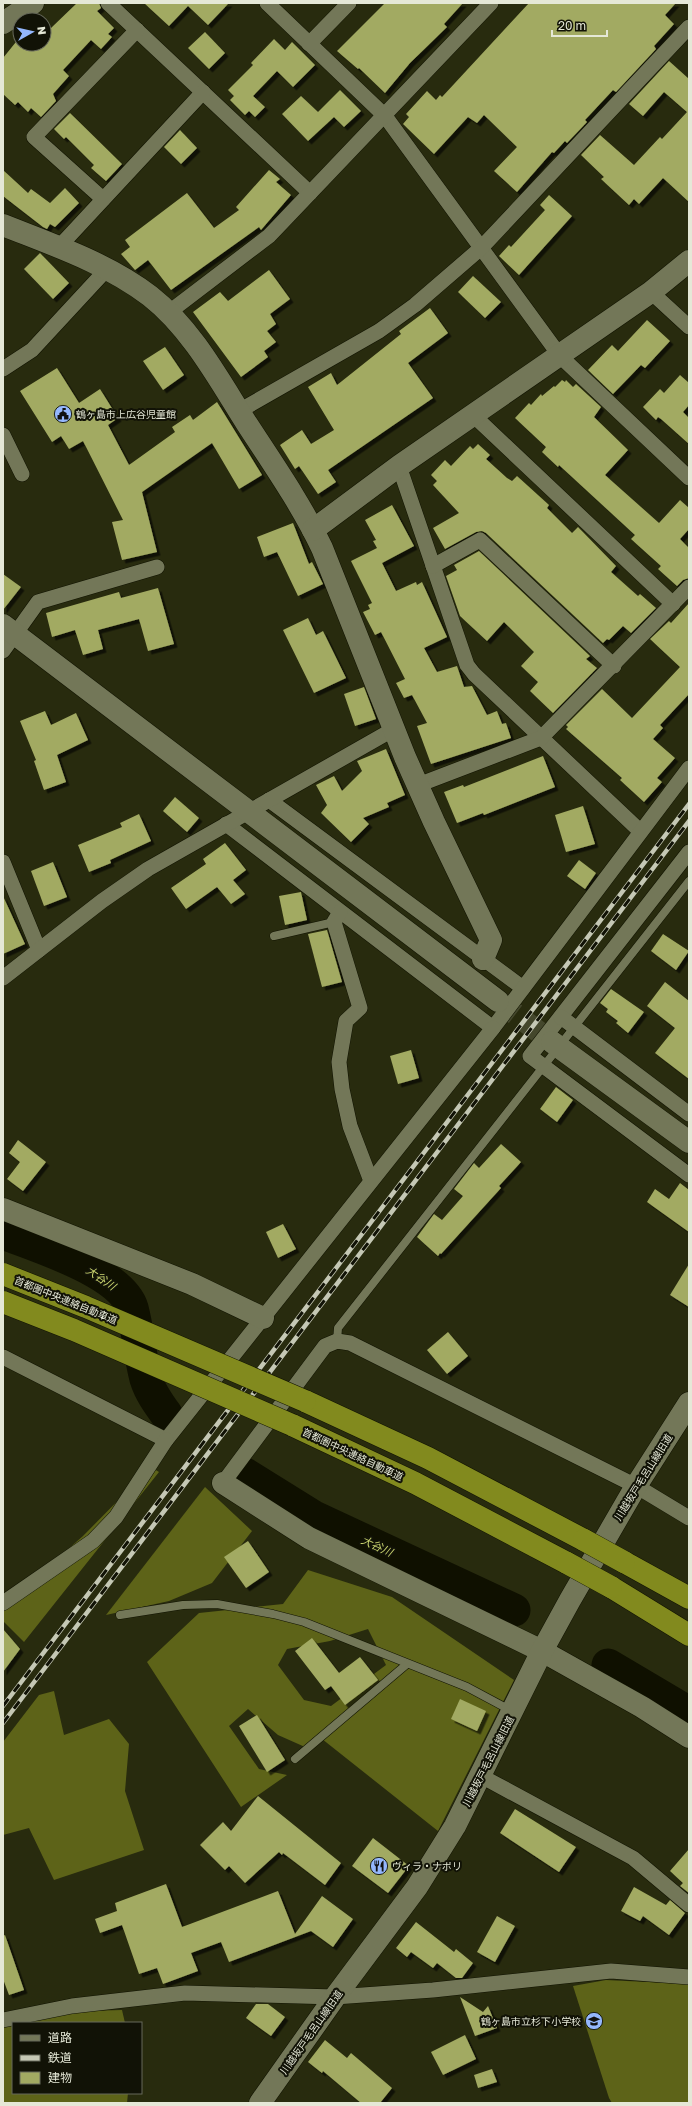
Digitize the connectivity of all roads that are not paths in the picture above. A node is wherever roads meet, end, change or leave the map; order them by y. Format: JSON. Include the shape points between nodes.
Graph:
{"nodes":[{"id":1,"x":33,"y":3,"type":"edge"},
{"id":2,"x":108,"y":3,"type":"edge"},
{"id":3,"x":267,"y":3,"type":"edge"},
{"id":4,"x":349,"y":3,"type":"edge"},
{"id":5,"x":491,"y":3,"type":"edge"},
{"id":6,"x":3,"y":24,"type":"edge"},
{"id":7,"x":689,"y":27,"type":"edge"},
{"id":8,"x":137,"y":30,"type":"junction"},
{"id":9,"x":309,"y":44,"type":"junction"},
{"id":10,"x":203,"y":92,"type":"junction"},
{"id":11,"x":385,"y":116,"type":"junction"},
{"id":12,"x":310,"y":193,"type":"junction"},
{"id":13,"x":103,"y":199,"type":"junction"},
{"id":14,"x":3,"y":225,"type":"edge"},
{"id":15,"x":58,"y":248,"type":"junction"},
{"id":16,"x":481,"y":248,"type":"junction"},
{"id":17,"x":689,"y":261,"type":"edge"},
{"id":18,"x":107,"y":269,"type":"junction"},
{"id":19,"x":651,"y":292,"type":"junction"},
{"id":20,"x":168,"y":313,"type":"junction"},
{"id":21,"x":689,"y":327,"type":"edge"},
{"id":22,"x":560,"y":356,"type":"junction"},
{"id":23,"x":3,"y":369,"type":"edge"},
{"id":24,"x":239,"y":411,"type":"junction"},
{"id":25,"x":473,"y":415,"type":"junction"},
{"id":26,"x":3,"y":435,"type":"edge"},
{"id":27,"x":398,"y":466,"type":"junction"},
{"id":28,"x":22,"y":474,"type":"dead end"},
{"id":29,"x":689,"y":478,"type":"edge"},
{"id":30,"x":313,"y":530,"type":"junction"},
{"id":31,"x":433,"y":566,"type":"junction"},
{"id":32,"x":157,"y":567,"type":"dead end"},
{"id":33,"x":689,"y":587,"type":"edge"},
{"id":34,"x":673,"y":604,"type":"junction"},
{"id":35,"x":7,"y":637,"type":"edge"},
{"id":36,"x":614,"y":666,"type":"junction"},
{"id":37,"x":394,"y":729,"type":"junction"},
{"id":38,"x":541,"y":738,"type":"junction"},
{"id":39,"x":689,"y":768,"type":"edge"},
{"id":40,"x":418,"y":785,"type":"junction"},
{"id":41,"x":269,"y":800,"type":"junction"},
{"id":42,"x":248,"y":811,"type":"junction"},
{"id":43,"x":226,"y":824,"type":"junction"},
{"id":44,"x":640,"y":831,"type":"junction"},
{"id":45,"x":689,"y":852,"type":"edge"},
{"id":46,"x":3,"y":862,"type":"edge"},
{"id":47,"x":689,"y":881,"type":"edge"},
{"id":48,"x":337,"y":917,"type":"junction"},
{"id":49,"x":274,"y":936,"type":"dead end"},
{"id":50,"x":39,"y":950,"type":"junction"},
{"id":51,"x":483,"y":959,"type":"junction"},
{"id":52,"x":3,"y":978,"type":"edge"},
{"id":53,"x":523,"y":988,"type":"junction"},
{"id":54,"x":498,"y":1001,"type":"tunnel mouth"},
{"id":55,"x":561,"y":1018,"type":"junction"},
{"id":56,"x":493,"y":1028,"type":"junction"},
{"id":57,"x":552,"y":1042,"type":"tunnel mouth"},
{"id":58,"x":688,"y":1112,"type":"edge"},
{"id":59,"x":689,"y":1142,"type":"edge"},
{"id":60,"x":689,"y":1175,"type":"edge"},
{"id":61,"x":371,"y":1181,"type":"junction"},
{"id":62,"x":3,"y":1209,"type":"edge"},
{"id":63,"x":3,"y":1274,"type":"edge"},
{"id":64,"x":3,"y":1302,"type":"edge"},
{"id":65,"x":263,"y":1318,"type":"junction"},
{"id":66,"x":337,"y":1341,"type":"junction"},
{"id":67,"x":3,"y":1356,"type":"edge"},
{"id":68,"x":689,"y":1403,"type":"edge"},
{"id":69,"x":166,"y":1440,"type":"junction"},
{"id":70,"x":223,"y":1483,"type":"joint"},
{"id":71,"x":636,"y":1486,"type":"junction"},
{"id":72,"x":689,"y":1518,"type":"edge"},
{"id":73,"x":689,"y":1598,"type":"edge"},
{"id":74,"x":3,"y":1603,"type":"edge"},
{"id":75,"x":120,"y":1615,"type":"dead end"},
{"id":76,"x":689,"y":1635,"type":"edge"},
{"id":77,"x":542,"y":1651,"type":"junction"},
{"id":78,"x":407,"y":1664,"type":"junction"},
{"id":79,"x":513,"y":1711,"type":"junction"},
{"id":80,"x":689,"y":1737,"type":"edge"},
{"id":81,"x":295,"y":1758,"type":"dead end"},
{"id":82,"x":480,"y":1776,"type":"junction"},
{"id":83,"x":689,"y":1905,"type":"edge"},
{"id":84,"x":689,"y":1976,"type":"edge"},
{"id":85,"x":334,"y":1997,"type":"junction"},
{"id":86,"x":3,"y":2020,"type":"edge"},
{"id":87,"x":260,"y":2103,"type":"edge"}],
"edges":[{"from":1,"to":6,"type":"street"},
{"from":2,"to":8,"type":"street"},
{"from":3,"to":9,"type":"street"},
{"from":4,"to":9,"type":"street"},
{"from":5,"to":11,"type":"street"},
{"from":7,"to":16,"type":"street"},
{"from":8,"to":10,"type":"street"},
{"from":8,"to":13,"type":"street","via":[[34,137]]},
{"from":9,"to":11,"type":"street"},
{"from":10,"to":12,"type":"street"},
{"from":10,"to":13,"type":"street"},
{"from":11,"to":12,"type":"street"},
{"from":11,"to":16,"type":"street"},
{"from":12,"to":20,"type":"street","via":[[269,236]]},
{"from":13,"to":15,"type":"street"},
{"from":14,"to":15,"type":"street"},
{"from":15,"to":18,"type":"street"},
{"from":16,"to":22,"type":"street"},
{"from":16,"to":24,"type":"street","via":[[416,305],[379,331]]},
{"from":17,"to":19,"type":"street"},
{"from":18,"to":20,"type":"street","via":[[150,296]]},
{"from":18,"to":23,"type":"street","via":[[32,350]]},
{"from":19,"to":21,"type":"street"},
{"from":19,"to":22,"type":"street"},
{"from":20,"to":24,"type":"street","via":[[192,341]]},
{"from":22,"to":25,"type":"street"},
{"from":22,"to":29,"type":"street"},
{"from":24,"to":30,"type":"street"},
{"from":25,"to":27,"type":"street"},
{"from":25,"to":34,"type":"street"},
{"from":26,"to":28,"type":"street"},
{"from":27,"to":30,"type":"street"},
{"from":27,"to":31,"type":"street"},
{"from":30,"to":37,"type":"street","via":[[338,583]]},
{"from":31,"to":36,"type":"street","via":[[480,540]]},
{"from":31,"to":38,"type":"street","via":[[467,665]]},
{"from":32,"to":35,"type":"street","via":[[38,602]]},
{"from":33,"to":34,"type":"street"},
{"from":34,"to":36,"type":"street"},
{"from":35,"to":42,"type":"street"},
{"from":36,"to":38,"type":"street"},
{"from":37,"to":40,"type":"street"},
{"from":37,"to":41,"type":"street"},
{"from":38,"to":40,"type":"street"},
{"from":38,"to":44,"type":"street"},
{"from":39,"to":44,"type":"street"},
{"from":40,"to":51,"type":"street","via":[[491,940]]},
{"from":41,"to":42,"type":"street"},
{"from":41,"to":51,"type":"street"},
{"from":42,"to":43,"type":"street"},
{"from":42,"to":54,"type":"street"},
{"from":43,"to":48,"type":"street"},
{"from":43,"to":50,"type":"street","via":[[148,869]]},
{"from":44,"to":53,"type":"street"},
{"from":45,"to":55,"type":"street"},
{"from":46,"to":50,"type":"street"},
{"from":47,"to":66,"type":"lane","via":[[338,1328]]},
{"from":48,"to":49,"type":"lane"},
{"from":48,"to":56,"type":"street"},
{"from":48,"to":61,"type":"street","via":[[360,1008],[346,1020],[339,1062],[342,1089],[350,1126]]},
{"from":50,"to":52,"type":"street"},
{"from":51,"to":53,"type":"street"},
{"from":53,"to":56,"type":"street"},
{"from":55,"to":58,"type":"street"},
{"from":55,"to":60,"type":"street","via":[[530,1056]]},
{"from":56,"to":61,"type":"street"},
{"from":57,"to":59,"type":"street"},
{"from":61,"to":65,"type":"street"},
{"from":62,"to":65,"type":"street","via":[[192,1284]]},
{"from":63,"to":73,"type":"highway","name":"首都圏中央連絡自動車道","bridge":true,"via":[[305,1401],[428,1458]]},
{"from":64,"to":76,"type":"highway","name":"首都圏中央連絡自動車道","bridge":true,"via":[[74,1330],[292,1425],[415,1483],[611,1587]]},
{"from":65,"to":69,"type":"street"},
{"from":66,"to":70,"type":"street","via":[[325,1346]]},
{"from":66,"to":71,"type":"street","via":[[350,1342]]},
{"from":67,"to":69,"type":"street"},
{"from":68,"to":71,"type":"street","name":"川越坂戸毛呂山線旧道"},
{"from":69,"to":74,"type":"street","via":[[116,1517],[93,1542]]},
{"from":70,"to":77,"type":"street","via":[[309,1538]]},
{"from":71,"to":72,"type":"street"},
{"from":71,"to":77,"type":"street","name":"川越坂戸毛呂山線旧道"},
{"from":75,"to":78,"type":"lane","via":[[183,1605],[223,1605],[304,1622]]},
{"from":77,"to":79,"type":"street","name":"川越坂戸毛呂山線旧道"},
{"from":77,"to":80,"type":"street","via":[[642,1707]]},
{"from":78,"to":79,"type":"lane","via":[[467,1687]]},
{"from":78,"to":81,"type":"lane"},
{"from":79,"to":82,"type":"street","name":"川越坂戸毛呂山線旧道"},
{"from":82,"to":83,"type":"street","via":[[633,1858]]},
{"from":82,"to":85,"type":"street","name":"川越坂戸毛呂山線旧道","via":[[455,1826],[417,1887]]},
{"from":84,"to":85,"type":"street","via":[[611,1971],[433,1990]]},
{"from":85,"to":86,"type":"street","via":[[186,1993],[72,2006]]},
{"from":85,"to":87,"type":"street","name":"川越坂戸毛呂山線旧道"}]}
